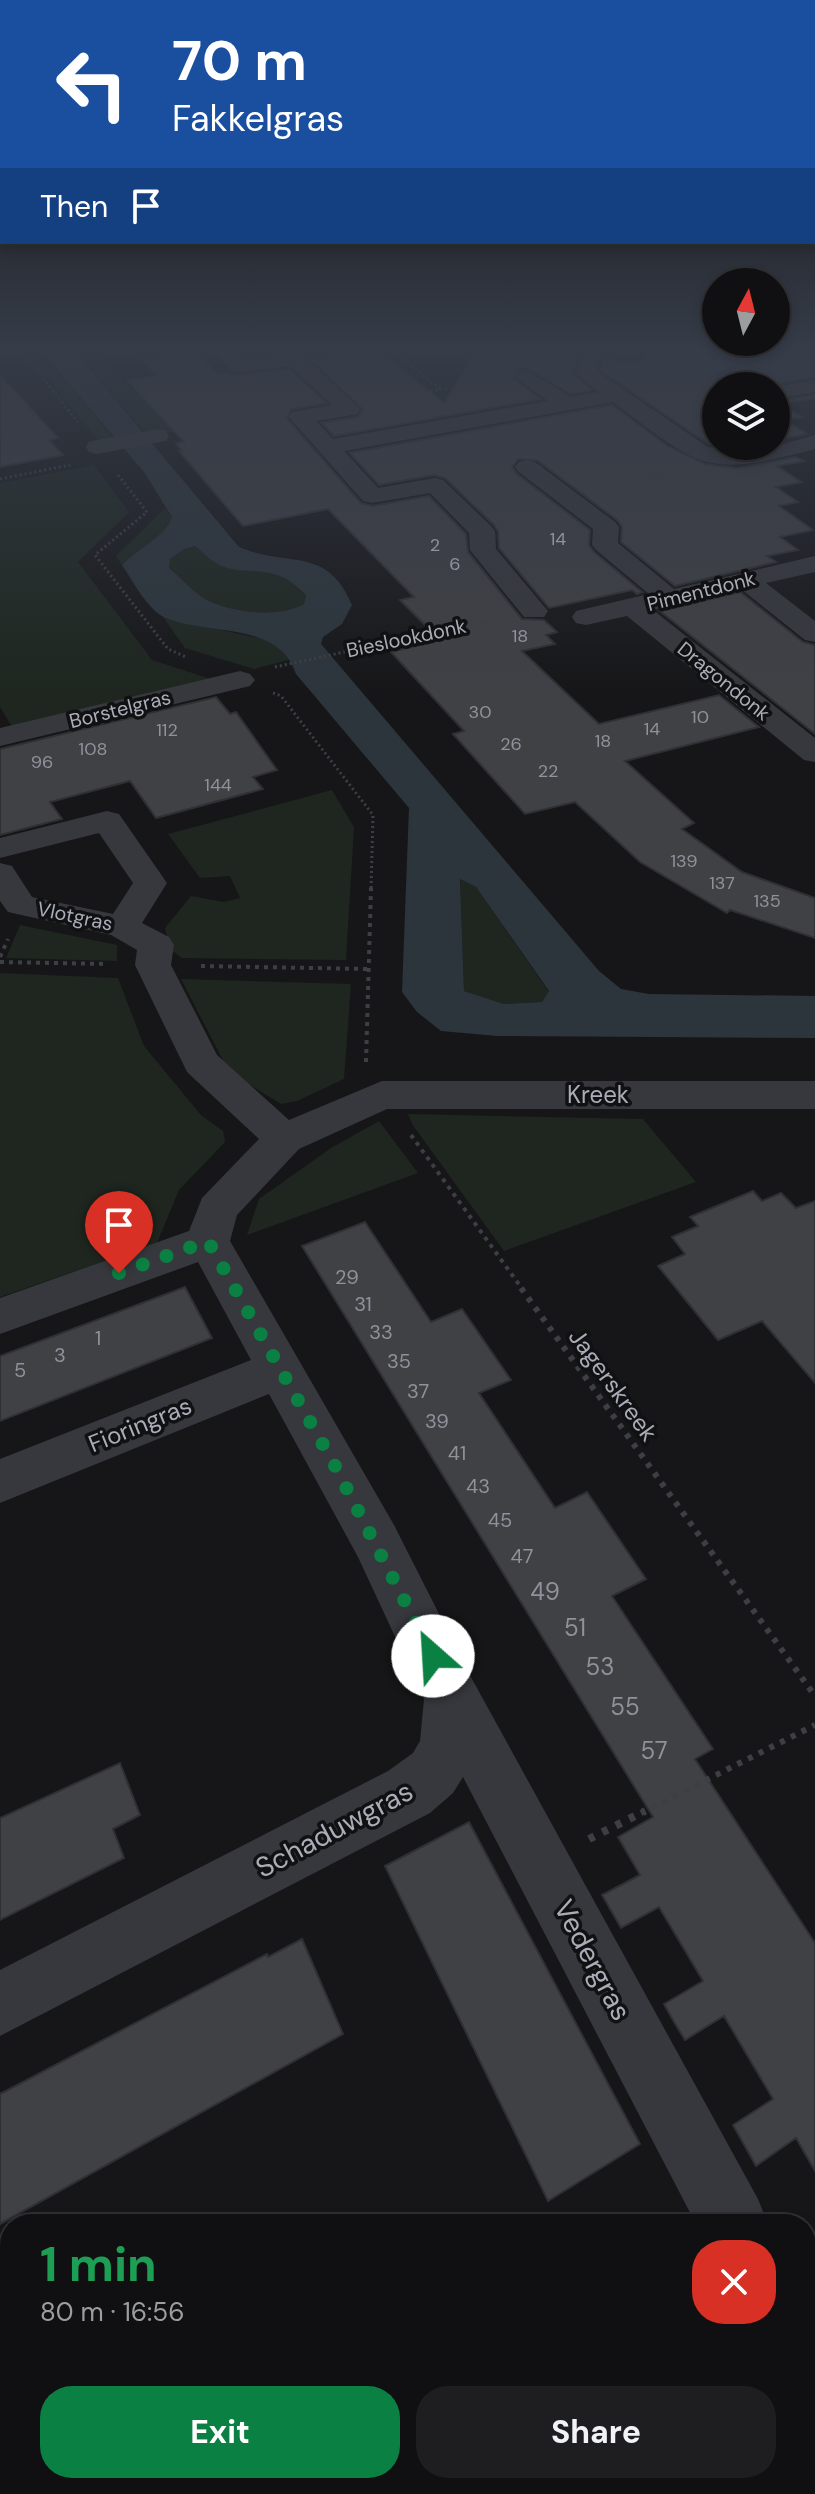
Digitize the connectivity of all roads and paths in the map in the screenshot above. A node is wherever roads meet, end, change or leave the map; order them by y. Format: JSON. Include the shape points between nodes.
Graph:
{"nodes":[{"id":1,"x":83,"y":463,"type":"edge"},
{"id":2,"x":343,"y":463,"type":"edge"},
{"id":3,"x":710,"y":463,"type":"edge"},
{"id":4,"x":527,"y":467,"type":"dead end"},
{"id":5,"x":0,"y":479,"type":"edge"},
{"id":6,"x":565,"y":496,"type":"junction"},
{"id":7,"x":815,"y":564,"type":"edge"},
{"id":8,"x":744,"y":579,"type":"junction"},
{"id":9,"x":667,"y":596,"type":"junction"},
{"id":10,"x":634,"y":608,"type":"junction"},
{"id":11,"x":534,"y":611,"type":"joint"},
{"id":12,"x":586,"y":617,"type":"dead end"},
{"id":13,"x":815,"y":634,"type":"edge"},
{"id":14,"x":279,"y":666,"type":"dead end"},
{"id":15,"x":240,"y":680,"type":"dead end"},
{"id":16,"x":0,"y":737,"type":"edge"},
{"id":17,"x":815,"y":753,"type":"edge"},
{"id":18,"x":0,"y":848,"type":"edge"},
{"id":19,"x":0,"y":873,"type":"edge"},
{"id":20,"x":122,"y":927,"type":"junction"},
{"id":21,"x":382,"y":1095,"type":"junction"},
{"id":22,"x":815,"y":1095,"type":"edge"},
{"id":23,"x":284,"y":1139,"type":"junction"},
{"id":24,"x":208,"y":1241,"type":"junction"},
{"id":25,"x":0,"y":1316,"type":"edge"},
{"id":26,"x":280,"y":1369,"type":"junction"},
{"id":27,"x":0,"y":1481,"type":"edge"},
{"id":28,"x":815,"y":1696,"type":"edge"},
{"id":29,"x":452,"y":1698,"type":"junction"},
{"id":30,"x":815,"y":1725,"type":"edge"},
{"id":31,"x":542,"y":1863,"type":"junction"},
{"id":32,"x":0,"y":2004,"type":"edge"},
{"id":33,"x":728,"y":2214,"type":"edge"}],
"edges":[{"from":1,"to":5,"type":"path"},
{"from":2,"to":11,"type":"street","via":[[372,496],[435,485],[482,531],[483,550]]},
{"from":3,"to":6,"type":"path"},
{"from":4,"to":6,"type":"street"},
{"from":6,"to":9,"type":"street","via":[[606,527],[605,545]]},
{"from":7,"to":8,"type":"street","name":"Pimentdonk"},
{"from":8,"to":9,"type":"street","name":"Pimentdonk"},
{"from":8,"to":13,"type":"street"},
{"from":9,"to":10,"type":"street","name":"Pimentdonk"},
{"from":10,"to":12,"type":"street","name":"Pimentdonk"},
{"from":10,"to":17,"type":"street","name":"Dragondonk"},
{"from":11,"to":14,"type":"path","name":"Bieslookdonk"},
{"from":15,"to":16,"type":"street","name":"Borstelgras"},
{"from":18,"to":20,"type":"street","name":"Vlotgras","via":[[107,821],[150,883]]},
{"from":19,"to":20,"type":"street","name":"Vlotgras","via":[[20,905]]},
{"from":20,"to":23,"type":"street","via":[[156,945],[153,965],[201,1063]]},
{"from":21,"to":22,"type":"street","name":"Kreek"},
{"from":21,"to":23,"type":"street"},
{"from":21,"to":28,"type":"path","name":"Jagerskreek"},
{"from":23,"to":24,"type":"street","via":[[217,1209]]},
{"from":24,"to":25,"type":"street"},
{"from":24,"to":26,"type":"street"},
{"from":26,"to":27,"type":"street","name":"Fioringras"},
{"from":26,"to":29,"type":"street","via":[[376,1541]]},
{"from":29,"to":31,"type":"street","name":"Vedergras"},
{"from":29,"to":32,"type":"street","name":"Schaduwgras","via":[[448,1748],[433,1773],[409,1792]]},
{"from":30,"to":31,"type":"path"},
{"from":31,"to":33,"type":"street","name":"Vedergras"}]}
